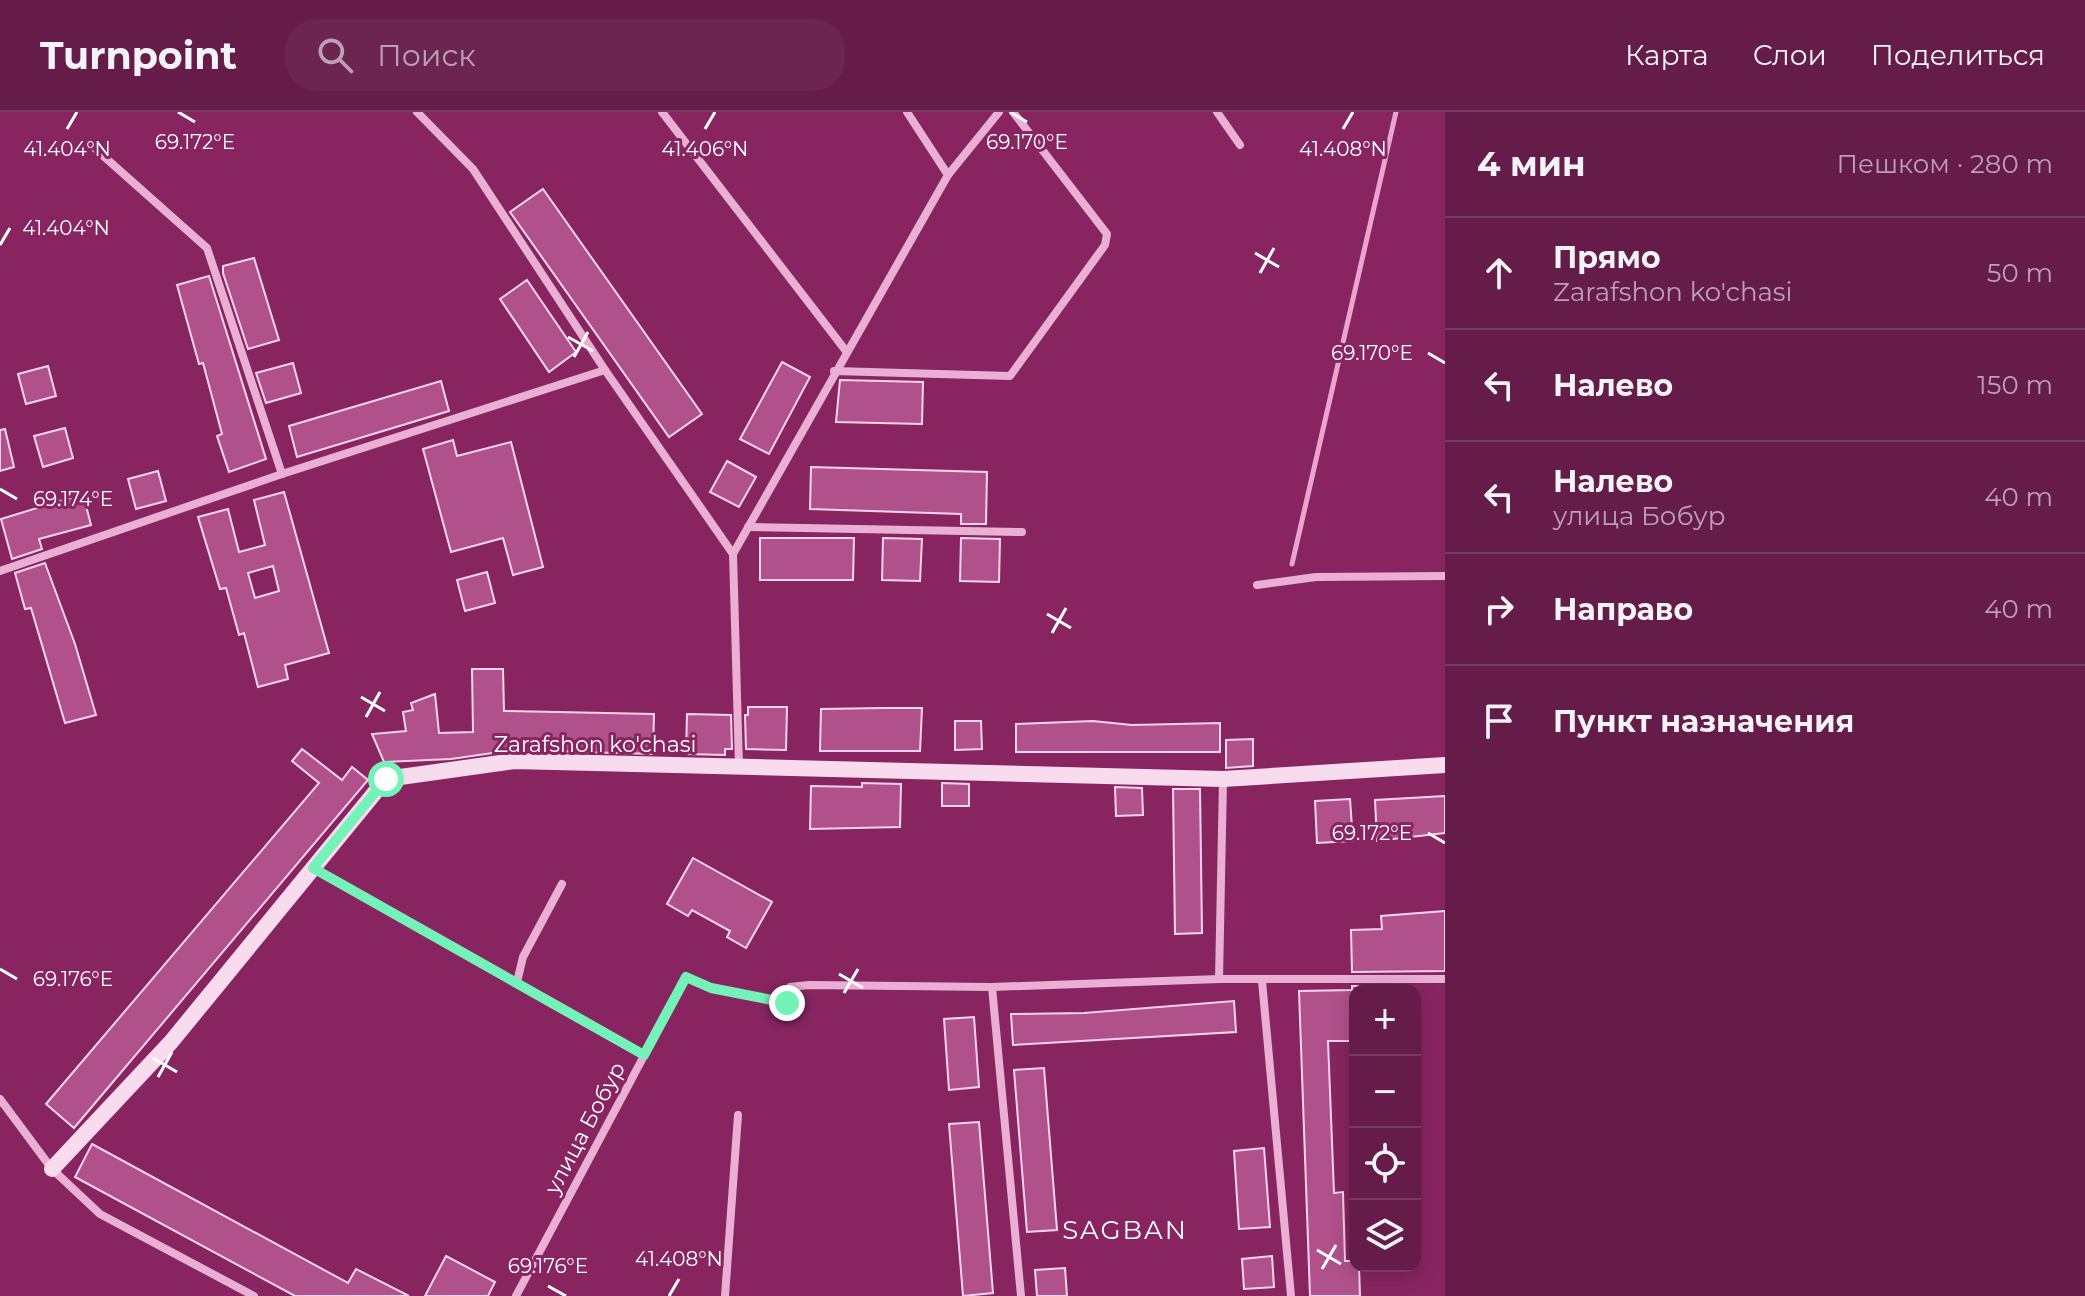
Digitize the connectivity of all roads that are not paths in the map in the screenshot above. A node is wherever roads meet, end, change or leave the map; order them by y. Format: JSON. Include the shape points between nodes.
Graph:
{"nodes":[{"id":1,"x":417,"y":112,"type":"edge"},
{"id":2,"x":662,"y":112,"type":"edge"},
{"id":3,"x":907,"y":112,"type":"edge"},
{"id":4,"x":999,"y":112,"type":"edge"},
{"id":5,"x":1013,"y":112,"type":"edge"},
{"id":6,"x":1217,"y":112,"type":"edge"},
{"id":7,"x":91,"y":145,"type":"dead end"},
{"id":8,"x":1240,"y":145,"type":"dead end"},
{"id":9,"x":948,"y":175,"type":"junction"},
{"id":10,"x":846,"y":351,"type":"junction"},
{"id":11,"x":605,"y":370,"type":"junction"},
{"id":12,"x":834,"y":371,"type":"junction"},
{"id":13,"x":282,"y":474,"type":"junction"},
{"id":14,"x":748,"y":527,"type":"junction"},
{"id":15,"x":1022,"y":532,"type":"dead end"},
{"id":16,"x":733,"y":554,"type":"junction"},
{"id":17,"x":0,"y":571,"type":"edge"},
{"id":18,"x":1445,"y":576,"type":"edge"},
{"id":19,"x":1257,"y":585,"type":"dead end"},
{"id":20,"x":1445,"y":765,"type":"edge"},
{"id":21,"x":739,"y":766,"type":"junction"},
{"id":22,"x":1223,"y":779,"type":"junction"},
{"id":23,"x":313,"y":868,"type":"junction"},
{"id":24,"x":562,"y":884,"type":"dead end"},
{"id":25,"x":1219,"y":979,"type":"junction"},
{"id":26,"x":1445,"y":979,"type":"edge"},
{"id":27,"x":1262,"y":981,"type":"junction"},
{"id":28,"x":517,"y":982,"type":"junction"},
{"id":29,"x":992,"y":987,"type":"junction"},
{"id":30,"x":644,"y":1055,"type":"junction"},
{"id":31,"x":0,"y":1099,"type":"edge"},
{"id":32,"x":738,"y":1115,"type":"dead end"},
{"id":33,"x":52,"y":1169,"type":"junction"},
{"id":34,"x":254,"y":1296,"type":"edge"},
{"id":35,"x":516,"y":1296,"type":"edge"},
{"id":36,"x":725,"y":1296,"type":"edge"},
{"id":37,"x":1021,"y":1296,"type":"edge"},
{"id":38,"x":1291,"y":1296,"type":"edge"}],
"edges":[{"from":1,"to":11,"type":"street","via":[[473,169]]},
{"from":2,"to":10,"type":"street"},
{"from":3,"to":9,"type":"street"},
{"from":4,"to":9,"type":"street"},
{"from":5,"to":12,"type":"street","via":[[1107,234],[1105,245],[1010,376]]},
{"from":6,"to":8,"type":"street"},
{"from":7,"to":13,"type":"street","via":[[207,248]]},
{"from":9,"to":10,"type":"street"},
{"from":10,"to":12,"type":"street"},
{"from":11,"to":13,"type":"street"},
{"from":11,"to":16,"type":"street"},
{"from":12,"to":14,"type":"street"},
{"from":13,"to":17,"type":"street"},
{"from":14,"to":15,"type":"street"},
{"from":14,"to":16,"type":"street"},
{"from":16,"to":21,"type":"street"},
{"from":18,"to":19,"type":"street","via":[[1316,577]]},
{"from":20,"to":22,"type":"street","name":"Zarafshon ko'chasi"},
{"from":21,"to":22,"type":"street","name":"Zarafshon ko'chasi"},
{"from":21,"to":23,"type":"street","name":"Zarafshon ko'chasi","via":[[514,761],[386,779]]},
{"from":22,"to":25,"type":"street"},
{"from":23,"to":28,"type":"street"},
{"from":23,"to":33,"type":"street","name":"Zarafshon ko'chasi","via":[[171,1042]]},
{"from":24,"to":28,"type":"street","via":[[523,957]]},
{"from":25,"to":27,"type":"street"},
{"from":25,"to":29,"type":"street"},
{"from":26,"to":27,"type":"street"},
{"from":27,"to":38,"type":"street"},
{"from":28,"to":30,"type":"street"},
{"from":29,"to":30,"type":"street","name":"улица Бобур","via":[[809,985],[790,987],[787,1003],[711,988],[686,977]]},
{"from":29,"to":37,"type":"street"},
{"from":30,"to":35,"type":"street","name":"улица Бобур"},
{"from":31,"to":33,"type":"street"},
{"from":32,"to":36,"type":"street"},
{"from":33,"to":34,"type":"street","via":[[100,1214]]}]}
